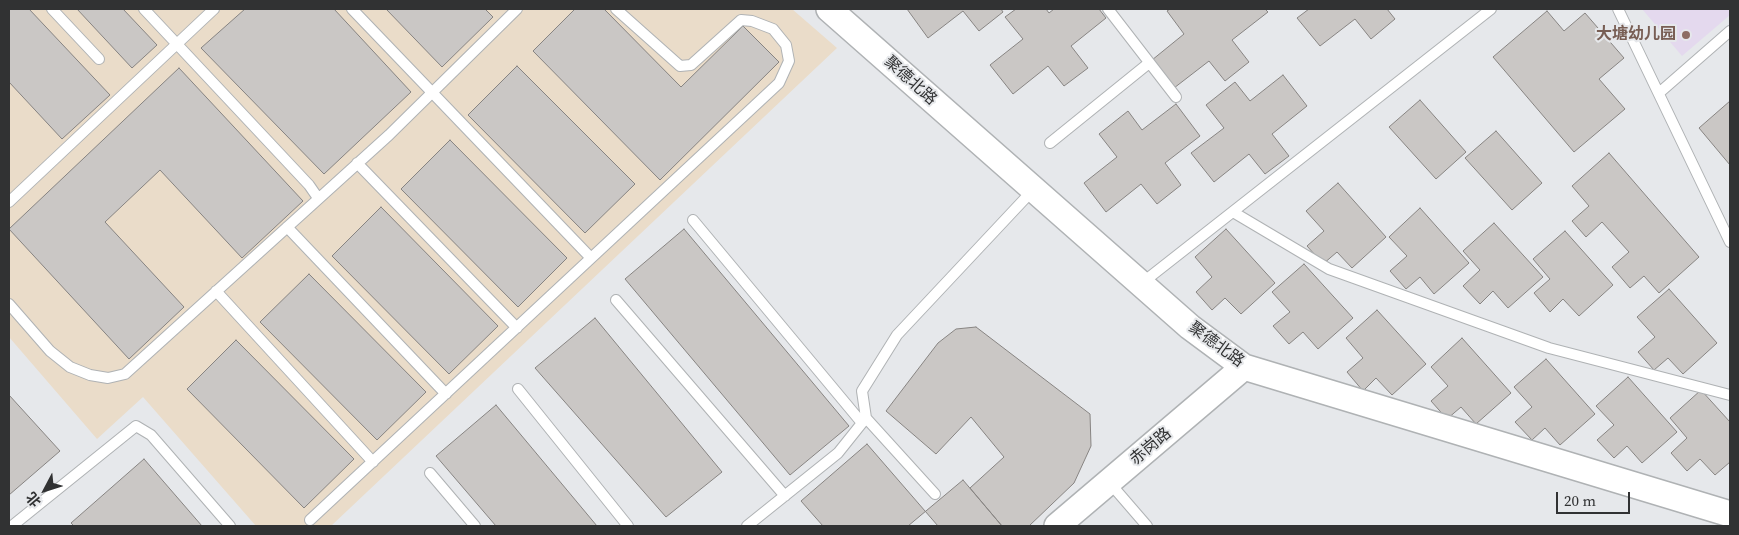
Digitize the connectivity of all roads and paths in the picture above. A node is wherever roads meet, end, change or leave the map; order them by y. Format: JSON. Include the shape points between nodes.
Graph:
{"nodes":[{"id":1,"x":52,"y":9,"type":"edge"},
{"id":2,"x":144,"y":9,"type":"edge"},
{"id":3,"x":214,"y":9,"type":"edge"},
{"id":4,"x":352,"y":9,"type":"edge"},
{"id":5,"x":516,"y":9,"type":"edge"},
{"id":6,"x":616,"y":9,"type":"edge"},
{"id":7,"x":829,"y":9,"type":"edge"},
{"id":8,"x":1108,"y":9,"type":"edge"},
{"id":9,"x":1490,"y":9,"type":"edge"},
{"id":10,"x":1618,"y":9,"type":"edge"},
{"id":11,"x":1730,"y":31,"type":"edge"},
{"id":12,"x":177,"y":45,"type":"junction"},
{"id":13,"x":99,"y":59,"type":"dead end"},
{"id":14,"x":1149,"y":63,"type":"junction"},
{"id":15,"x":431,"y":92,"type":"junction"},
{"id":16,"x":1659,"y":93,"type":"junction"},
{"id":17,"x":1176,"y":98,"type":"dead end"},
{"id":18,"x":1050,"y":143,"type":"dead end"},
{"id":19,"x":357,"y":163,"type":"junction"},
{"id":20,"x":1033,"y":190,"type":"junction"},
{"id":21,"x":318,"y":198,"type":"junction"},
{"id":22,"x":9,"y":202,"type":"edge"},
{"id":23,"x":1233,"y":212,"type":"junction"},
{"id":24,"x":692,"y":220,"type":"dead end"},
{"id":25,"x":287,"y":227,"type":"junction"},
{"id":26,"x":1730,"y":242,"type":"edge"},
{"id":27,"x":591,"y":258,"type":"junction"},
{"id":28,"x":1141,"y":284,"type":"junction"},
{"id":29,"x":216,"y":291,"type":"junction"},
{"id":30,"x":616,"y":300,"type":"dead end"},
{"id":31,"x":9,"y":304,"type":"edge"},
{"id":32,"x":517,"y":328,"type":"junction"},
{"id":33,"x":1244,"y":367,"type":"junction"},
{"id":34,"x":518,"y":389,"type":"dead end"},
{"id":35,"x":446,"y":394,"type":"junction"},
{"id":36,"x":1730,"y":395,"type":"edge"},
{"id":37,"x":864,"y":421,"type":"junction"},
{"id":38,"x":373,"y":462,"type":"junction"},
{"id":39,"x":430,"y":473,"type":"dead end"},
{"id":40,"x":1109,"y":482,"type":"junction"},
{"id":41,"x":935,"y":494,"type":"dead end"},
{"id":42,"x":785,"y":496,"type":"junction"},
{"id":43,"x":1730,"y":514,"type":"edge"},
{"id":44,"x":310,"y":520,"type":"dead end"},
{"id":45,"x":12,"y":526,"type":"edge"},
{"id":46,"x":230,"y":526,"type":"edge"},
{"id":47,"x":475,"y":526,"type":"edge"},
{"id":48,"x":628,"y":526,"type":"edge"},
{"id":49,"x":747,"y":526,"type":"edge"},
{"id":50,"x":1057,"y":526,"type":"edge"},
{"id":51,"x":1147,"y":526,"type":"edge"}],
"edges":[{"from":1,"to":13,"type":"lane"},
{"from":2,"to":12,"type":"lane"},
{"from":3,"to":12,"type":"lane"},
{"from":4,"to":15,"type":"lane"},
{"from":5,"to":15,"type":"lane"},
{"from":6,"to":27,"type":"lane","via":[[680,66],[691,65],[741,20],[773,29],[786,45],[789,61],[779,83]]},
{"from":7,"to":20,"type":"street","name":"聚德北路"},
{"from":8,"to":14,"type":"lane"},
{"from":9,"to":23,"type":"lane"},
{"from":10,"to":16,"type":"lane"},
{"from":11,"to":16,"type":"lane"},
{"from":12,"to":21,"type":"lane"},
{"from":12,"to":22,"type":"lane"},
{"from":14,"to":17,"type":"lane"},
{"from":14,"to":18,"type":"lane"},
{"from":15,"to":19,"type":"lane"},
{"from":15,"to":27,"type":"lane"},
{"from":16,"to":26,"type":"lane"},
{"from":19,"to":21,"type":"lane"},
{"from":19,"to":32,"type":"lane"},
{"from":20,"to":28,"type":"street","name":"聚德北路"},
{"from":20,"to":37,"type":"lane","via":[[897,335],[862,392]]},
{"from":21,"to":25,"type":"lane"},
{"from":23,"to":28,"type":"lane"},
{"from":23,"to":36,"type":"lane","via":[[1338,273],[1549,348]]},
{"from":24,"to":37,"type":"lane"},
{"from":25,"to":29,"type":"lane"},
{"from":25,"to":35,"type":"lane"},
{"from":27,"to":32,"type":"lane"},
{"from":28,"to":33,"type":"street","name":"聚德北路","via":[[1190,327]]},
{"from":29,"to":31,"type":"lane","via":[[126,374],[108,378],[90,375],[70,366],[50,351]]},
{"from":29,"to":38,"type":"lane"},
{"from":30,"to":42,"type":"lane"},
{"from":32,"to":35,"type":"lane"},
{"from":33,"to":40,"type":"street","name":"赤岗路"},
{"from":33,"to":43,"type":"street","name":"聚德北路"},
{"from":34,"to":48,"type":"lane"},
{"from":35,"to":38,"type":"lane"},
{"from":37,"to":41,"type":"lane"},
{"from":37,"to":42,"type":"lane","via":[[838,454]]},
{"from":38,"to":44,"type":"lane"},
{"from":39,"to":47,"type":"lane"},
{"from":40,"to":50,"type":"street","name":"赤岗路"},
{"from":40,"to":51,"type":"lane"},
{"from":42,"to":49,"type":"lane"},
{"from":45,"to":46,"type":"lane","via":[[136,426],[151,435]]}]}
